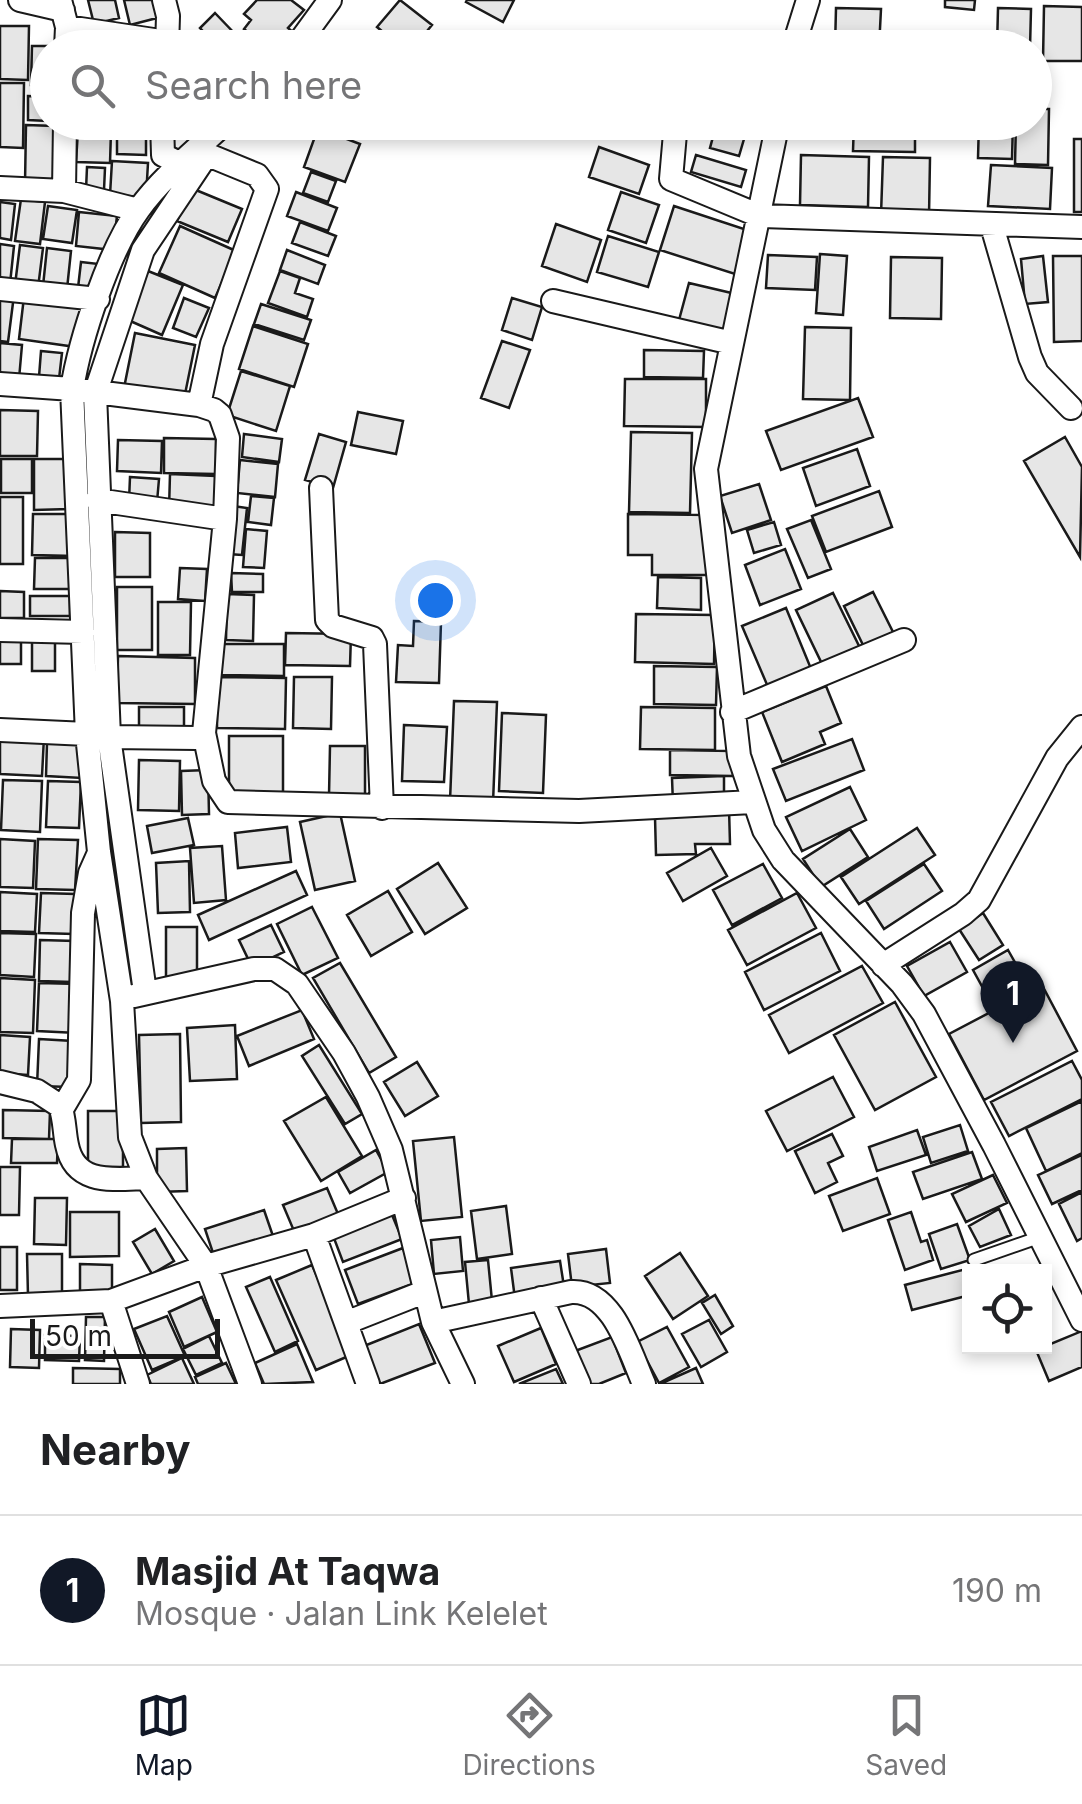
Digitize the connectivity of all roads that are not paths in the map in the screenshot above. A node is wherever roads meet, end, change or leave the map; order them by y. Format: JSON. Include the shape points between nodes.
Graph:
{"nodes":[{"id":1,"x":20,"y":0,"type":"edge"},
{"id":2,"x":330,"y":0,"type":"edge"},
{"id":3,"x":808,"y":0,"type":"edge"},
{"id":4,"x":171,"y":5,"type":"edge"},
{"id":5,"x":64,"y":21,"type":"edge"},
{"id":6,"x":103,"y":30,"type":"edge"},
{"id":7,"x":168,"y":30,"type":"edge"},
{"id":8,"x":308,"y":30,"type":"edge"},
{"id":9,"x":799,"y":30,"type":"edge"},
{"id":10,"x":65,"y":140,"type":"edge"},
{"id":11,"x":163,"y":140,"type":"edge"},
{"id":12,"x":209,"y":140,"type":"edge"},
{"id":13,"x":674,"y":140,"type":"edge"},
{"id":14,"x":775,"y":140,"type":"edge"},
{"id":15,"x":194,"y":156,"type":"junction"},
{"id":16,"x":0,"y":188,"type":"edge"},
{"id":17,"x":64,"y":192,"type":"junction"},
{"id":18,"x":138,"y":210,"type":"junction"},
{"id":19,"x":760,"y":216,"type":"junction"},
{"id":20,"x":992,"y":226,"type":"junction"},
{"id":21,"x":1082,"y":227,"type":"edge"},
{"id":22,"x":0,"y":289,"type":"edge"},
{"id":23,"x":98,"y":299,"type":"junction"},
{"id":24,"x":553,"y":301,"type":"dead end"},
{"id":25,"x":732,"y":343,"type":"junction"},
{"id":26,"x":0,"y":384,"type":"edge"},
{"id":27,"x":72,"y":388,"type":"junction"},
{"id":28,"x":95,"y":394,"type":"junction"},
{"id":29,"x":199,"y":405,"type":"junction"},
{"id":30,"x":1070,"y":408,"type":"dead end"},
{"id":31,"x":321,"y":488,"type":"dead end"},
{"id":32,"x":97,"y":500,"type":"junction"},
{"id":33,"x":225,"y":519,"type":"junction"},
{"id":34,"x":92,"y":598,"type":"junction"},
{"id":35,"x":0,"y":630,"type":"edge"},
{"id":36,"x":83,"y":632,"type":"junction"},
{"id":37,"x":904,"y":640,"type":"dead end"},
{"id":38,"x":732,"y":712,"type":"junction"},
{"id":39,"x":1082,"y":727,"type":"edge"},
{"id":40,"x":0,"y":730,"type":"edge"},
{"id":41,"x":204,"y":733,"type":"junction"},
{"id":42,"x":98,"y":736,"type":"junction"},
{"id":43,"x":753,"y":802,"type":"junction"},
{"id":44,"x":382,"y":808,"type":"junction"},
{"id":45,"x":99,"y":852,"type":"junction"},
{"id":46,"x":883,"y":965,"type":"junction"},
{"id":47,"x":145,"y":992,"type":"junction"},
{"id":48,"x":122,"y":1001,"type":"junction"},
{"id":49,"x":0,"y":1082,"type":"edge"},
{"id":50,"x":62,"y":1109,"type":"junction"},
{"id":51,"x":146,"y":1178,"type":"junction"},
{"id":52,"x":404,"y":1198,"type":"junction"},
{"id":53,"x":314,"y":1235,"type":"junction"},
{"id":54,"x":1040,"y":1236,"type":"junction"},
{"id":55,"x":974,"y":1260,"type":"dead end"},
{"id":56,"x":206,"y":1266,"type":"junction"},
{"id":57,"x":424,"y":1292,"type":"junction"},
{"id":58,"x":541,"y":1298,"type":"junction"},
{"id":59,"x":111,"y":1301,"type":"junction"},
{"id":60,"x":0,"y":1306,"type":"edge"},
{"id":61,"x":1082,"y":1320,"type":"edge"},
{"id":62,"x":348,"y":1322,"type":"junction"},
{"id":63,"x":433,"y":1322,"type":"junction"},
{"id":64,"x":138,"y":1384,"type":"edge"},
{"id":65,"x":250,"y":1384,"type":"edge"},
{"id":66,"x":368,"y":1384,"type":"edge"},
{"id":67,"x":463,"y":1384,"type":"edge"},
{"id":68,"x":579,"y":1384,"type":"edge"},
{"id":69,"x":644,"y":1384,"type":"edge"}],
"edges":[{"from":1,"to":5,"type":"street"},
{"from":2,"to":8,"type":"street"},
{"from":3,"to":9,"type":"street"},
{"from":4,"to":7,"type":"street"},
{"from":5,"to":6,"type":"street"},
{"from":10,"to":17,"type":"street"},
{"from":11,"to":15,"type":"street","via":[[163,155]]},
{"from":12,"to":15,"type":"street"},
{"from":13,"to":19,"type":"street","via":[[671,179]]},
{"from":14,"to":19,"type":"street"},
{"from":15,"to":18,"type":"street"},
{"from":15,"to":28,"type":"street","via":[[143,250]]},
{"from":15,"to":29,"type":"street","via":[[258,176],[267,189],[212,344]]},
{"from":16,"to":17,"type":"street"},
{"from":17,"to":18,"type":"street"},
{"from":18,"to":23,"type":"street"},
{"from":19,"to":20,"type":"street"},
{"from":19,"to":25,"type":"street"},
{"from":20,"to":21,"type":"street"},
{"from":20,"to":30,"type":"street","via":[[1030,357]]},
{"from":22,"to":23,"type":"street"},
{"from":23,"to":27,"type":"street"},
{"from":24,"to":25,"type":"street"},
{"from":25,"to":38,"type":"street","via":[[706,469]]},
{"from":26,"to":27,"type":"street"},
{"from":27,"to":28,"type":"street"},
{"from":27,"to":34,"type":"street"},
{"from":28,"to":29,"type":"street"},
{"from":28,"to":32,"type":"street"},
{"from":29,"to":33,"type":"street","via":[[214,410],[226,428]]},
{"from":31,"to":44,"type":"street","via":[[327,620],[375,644]]},
{"from":32,"to":33,"type":"street"},
{"from":32,"to":34,"type":"street"},
{"from":33,"to":41,"type":"street"},
{"from":34,"to":36,"type":"street"},
{"from":34,"to":42,"type":"street"},
{"from":35,"to":36,"type":"street"},
{"from":36,"to":42,"type":"street"},
{"from":37,"to":38,"type":"street"},
{"from":38,"to":43,"type":"street"},
{"from":39,"to":46,"type":"street","via":[[1057,758],[979,900]]},
{"from":40,"to":42,"type":"street"},
{"from":41,"to":42,"type":"street"},
{"from":41,"to":44,"type":"street","via":[[214,781],[228,802]]},
{"from":42,"to":45,"type":"street"},
{"from":42,"to":47,"type":"street"},
{"from":43,"to":44,"type":"street","via":[[579,811]]},
{"from":43,"to":46,"type":"street","via":[[783,860]]},
{"from":45,"to":48,"type":"street"},
{"from":45,"to":50,"type":"street","via":[[83,913],[79,1080]]},
{"from":46,"to":54,"type":"street","via":[[924,1014]]},
{"from":47,"to":48,"type":"street"},
{"from":47,"to":52,"type":"street","via":[[254,968],[293,979],[368,1097]]},
{"from":48,"to":51,"type":"street","via":[[130,1137]]},
{"from":49,"to":50,"type":"street","via":[[37,1092]]},
{"from":50,"to":51,"type":"street","via":[[68,1154],[88,1177]]},
{"from":51,"to":56,"type":"street"},
{"from":52,"to":53,"type":"street"},
{"from":52,"to":57,"type":"street"},
{"from":53,"to":56,"type":"street"},
{"from":53,"to":62,"type":"street"},
{"from":54,"to":55,"type":"lane"},
{"from":54,"to":61,"type":"street"},
{"from":56,"to":59,"type":"street"},
{"from":56,"to":65,"type":"street"},
{"from":57,"to":62,"type":"street"},
{"from":57,"to":63,"type":"street"},
{"from":58,"to":63,"type":"street"},
{"from":58,"to":68,"type":"street"},
{"from":58,"to":69,"type":"street","via":[[578,1291],[598,1300]]},
{"from":59,"to":60,"type":"street"},
{"from":59,"to":64,"type":"street"},
{"from":62,"to":66,"type":"street"},
{"from":63,"to":67,"type":"street"}]}
